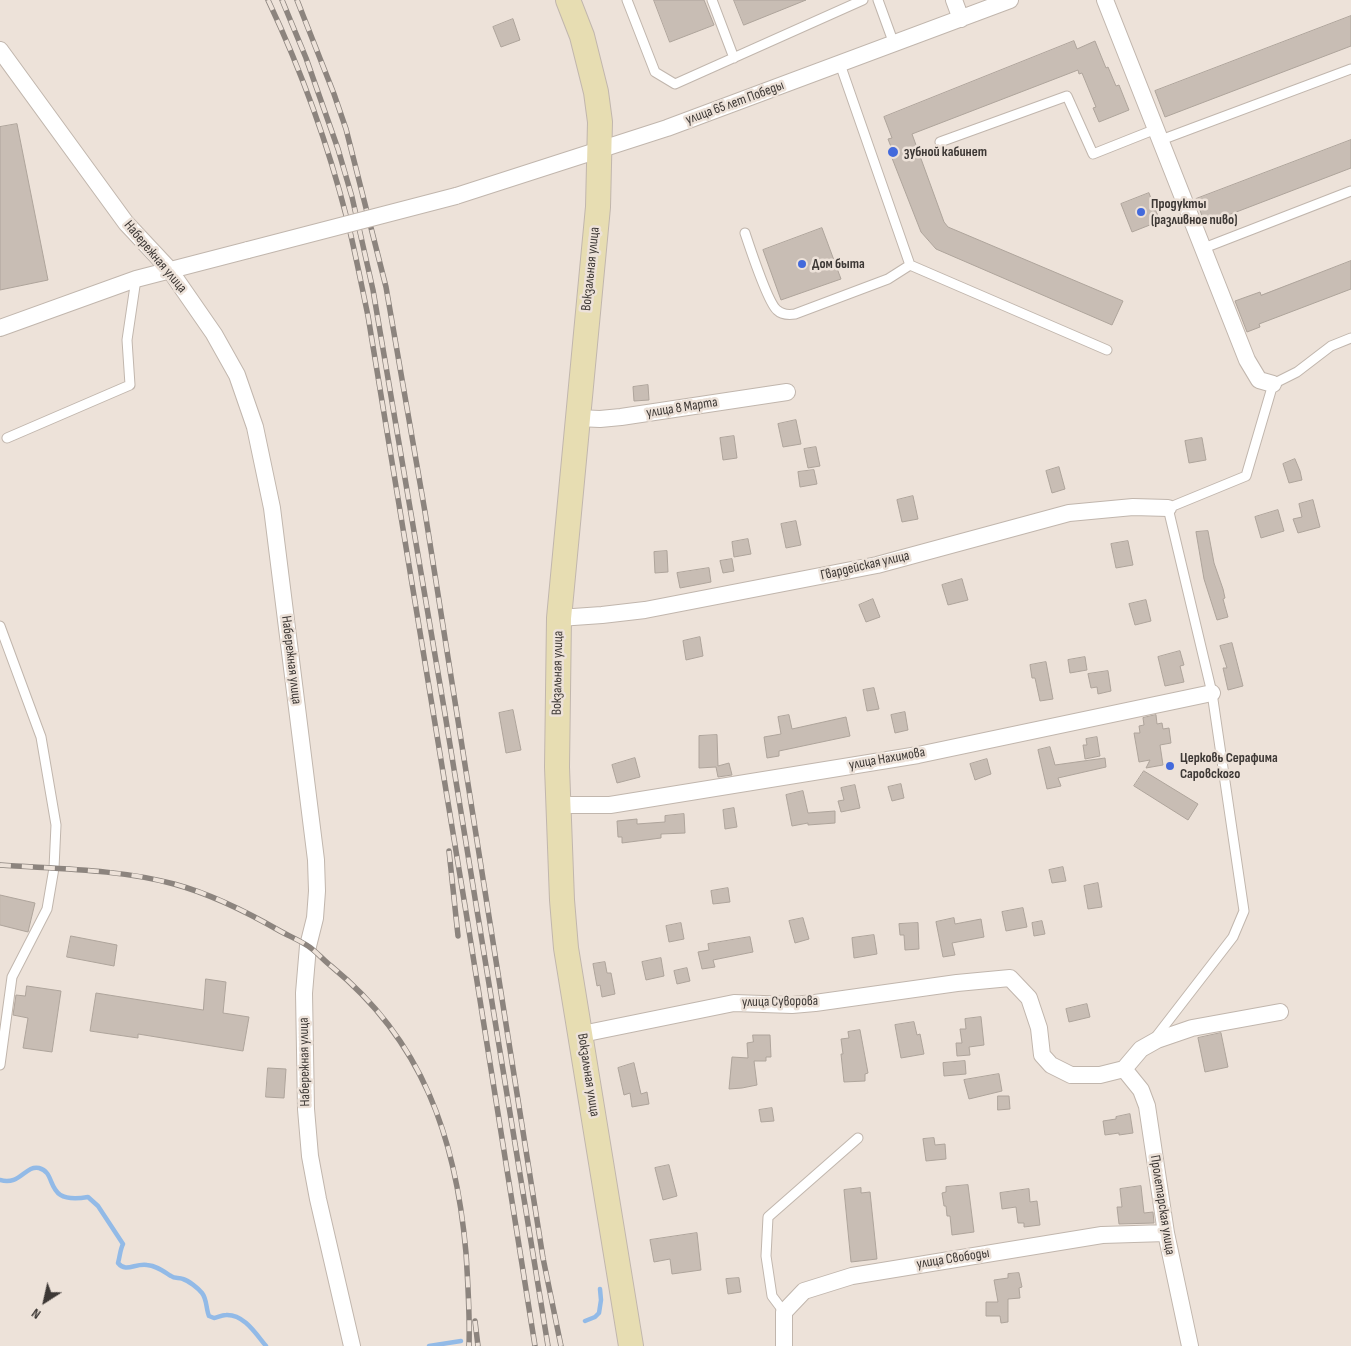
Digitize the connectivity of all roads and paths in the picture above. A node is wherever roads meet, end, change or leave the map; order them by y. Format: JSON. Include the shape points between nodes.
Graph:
{"nodes":[{"id":1,"x":568,"y":0,"type":"edge"},
{"id":2,"x":627,"y":0,"type":"edge"},
{"id":3,"x":712,"y":0,"type":"edge"},
{"id":4,"x":863,"y":0,"type":"edge"},
{"id":5,"x":878,"y":0,"type":"edge"},
{"id":6,"x":954,"y":0,"type":"edge"},
{"id":7,"x":1010,"y":0,"type":"edge"},
{"id":8,"x":1104,"y":0,"type":"edge"},
{"id":9,"x":962,"y":19,"type":"junction"},
{"id":10,"x":894,"y":44,"type":"junction"},
{"id":11,"x":0,"y":50,"type":"edge"},
{"id":12,"x":734,"y":58,"type":"junction"},
{"id":13,"x":840,"y":64,"type":"junction"},
{"id":14,"x":1351,"y":68,"type":"edge"},
{"id":15,"x":1159,"y":135,"type":"junction"},
{"id":16,"x":940,"y":142,"type":"dead end"},
{"id":17,"x":600,"y":149,"type":"junction"},
{"id":18,"x":1351,"y":191,"type":"edge"},
{"id":19,"x":745,"y":233,"type":"dead end"},
{"id":20,"x":1204,"y":248,"type":"junction"},
{"id":21,"x":910,"y":265,"type":"junction"},
{"id":22,"x":169,"y":269,"type":"junction"},
{"id":23,"x":136,"y":279,"type":"junction"},
{"id":24,"x":0,"y":328,"type":"edge"},
{"id":25,"x":1351,"y":338,"type":"edge"},
{"id":26,"x":1107,"y":350,"type":"dead end"},
{"id":27,"x":1273,"y":384,"type":"junction"},
{"id":28,"x":787,"y":392,"type":"dead end"},
{"id":29,"x":577,"y":418,"type":"junction"},
{"id":30,"x":7,"y":438,"type":"dead end"},
{"id":31,"x":1168,"y":508,"type":"junction"},
{"id":32,"x":559,"y":618,"type":"junction"},
{"id":33,"x":0,"y":626,"type":"edge"},
{"id":34,"x":1212,"y":693,"type":"junction"},
{"id":35,"x":558,"y":805,"type":"junction"},
{"id":36,"x":1280,"y":1012,"type":"dead end"},
{"id":37,"x":582,"y":1034,"type":"junction"},
{"id":38,"x":1151,"y":1044,"type":"junction"},
{"id":39,"x":0,"y":1065,"type":"edge"},
{"id":40,"x":1124,"y":1069,"type":"junction"},
{"id":41,"x":858,"y":1138,"type":"dead end"},
{"id":42,"x":1166,"y":1233,"type":"junction"},
{"id":43,"x":784,"y":1312,"type":"junction"},
{"id":44,"x":352,"y":1346,"type":"edge"},
{"id":45,"x":631,"y":1346,"type":"edge"},
{"id":46,"x":784,"y":1346,"type":"edge"},
{"id":47,"x":1190,"y":1346,"type":"edge"}],
"edges":[{"from":1,"to":17,"type":"main road","name":"Вокзальная улица","via":[[582,36],[596,92]]},
{"from":2,"to":12,"type":"lane","via":[[654,72],[675,84]]},
{"from":3,"to":12,"type":"lane"},
{"from":4,"to":12,"type":"lane"},
{"from":5,"to":10,"type":"lane"},
{"from":6,"to":9,"type":"street"},
{"from":7,"to":9,"type":"street","name":"улица 65 лет Победы"},
{"from":8,"to":15,"type":"street"},
{"from":9,"to":10,"type":"street","name":"улица 65 лет Победы"},
{"from":10,"to":13,"type":"street","name":"улица 65 лет Победы"},
{"from":11,"to":22,"type":"street","name":"Набережная улица","via":[[126,224]]},
{"from":13,"to":17,"type":"street","name":"улица 65 лет Победы","via":[[667,128]]},
{"from":13,"to":21,"type":"lane"},
{"from":14,"to":15,"type":"lane"},
{"from":15,"to":16,"type":"lane","via":[[1093,154],[1068,96]]},
{"from":15,"to":20,"type":"street"},
{"from":17,"to":22,"type":"street","name":"улица 65 лет Победы","bridge":true,"via":[[456,196]]},
{"from":17,"to":29,"type":"main road","name":"Вокзальная улица","via":[[598,207]]},
{"from":18,"to":20,"type":"lane"},
{"from":19,"to":21,"type":"lane","via":[[772,305],[782,314],[795,314],[888,279]]},
{"from":20,"to":27,"type":"street","via":[[1247,360],[1259,380]]},
{"from":21,"to":26,"type":"lane"},
{"from":22,"to":23,"type":"street","name":"улица 65 лет Победы"},
{"from":22,"to":44,"type":"street","name":"Набережная улица","via":[[214,334],[237,375],[255,427],[272,508],[317,891],[304,993],[310,1156]]},
{"from":23,"to":24,"type":"street","name":"улица 65 лет Победы"},
{"from":23,"to":30,"type":"lane","via":[[127,340],[130,385]]},
{"from":25,"to":27,"type":"lane","via":[[1331,346],[1297,372]]},
{"from":27,"to":31,"type":"lane","via":[[1246,476]]},
{"from":28,"to":29,"type":"street","name":"улица 8 Марта","via":[[621,417]]},
{"from":29,"to":32,"type":"main road","name":"Вокзальная улица"},
{"from":31,"to":32,"type":"street","name":"Гвардейская улица","via":[[1133,507],[1069,513],[877,565],[645,610]]},
{"from":31,"to":34,"type":"lane"},
{"from":32,"to":35,"type":"main road","name":"Вокзальная улица"},
{"from":33,"to":39,"type":"lane","via":[[41,736],[56,825],[54,868],[47,909],[12,977]]},
{"from":34,"to":35,"type":"street","name":"улица Нахимова","via":[[918,755],[610,805]]},
{"from":34,"to":38,"type":"lane","via":[[1244,911],[1233,937]]},
{"from":35,"to":37,"type":"main road","name":"Вокзальная улица","via":[[565,938]]},
{"from":36,"to":38,"type":"street","via":[[1192,1028]]},
{"from":37,"to":40,"type":"street","name":"улица Суворова","via":[[734,1003],[815,1003],[1010,978],[1029,998],[1039,1028],[1042,1055],[1051,1065],[1071,1075],[1100,1075]]},
{"from":37,"to":45,"type":"main road","name":"Вокзальная улица"},
{"from":38,"to":40,"type":"street"},
{"from":40,"to":42,"type":"street","name":"Пролетарская улица","via":[[1141,1090],[1146,1106]]},
{"from":41,"to":43,"type":"lane","via":[[768,1217],[766,1256],[772,1296]]},
{"from":42,"to":43,"type":"street","name":"улица Свободы","via":[[1102,1235],[852,1276],[804,1291]]},
{"from":42,"to":47,"type":"street","name":"Пролетарская улица"},
{"from":43,"to":46,"type":"street"}]}
